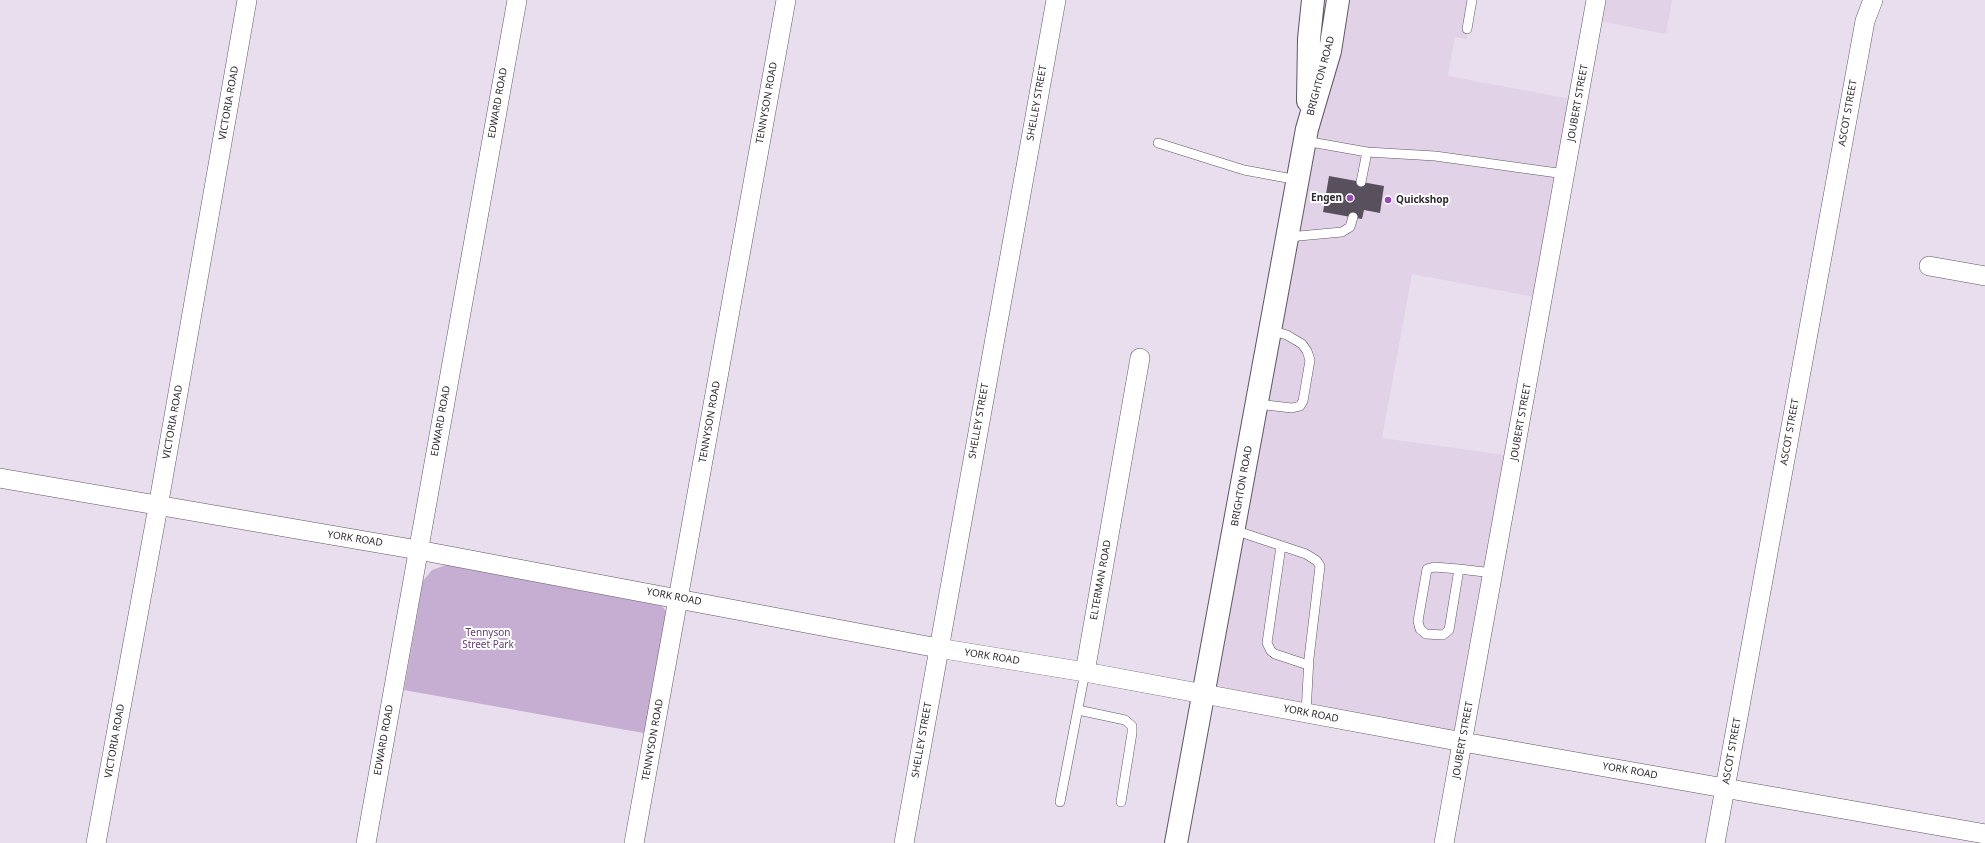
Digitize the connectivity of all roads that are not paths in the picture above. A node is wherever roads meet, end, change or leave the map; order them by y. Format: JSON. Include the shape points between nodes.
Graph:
{"nodes":[{"id":1,"x":247,"y":0,"type":"edge"},
{"id":2,"x":517,"y":0,"type":"edge"},
{"id":3,"x":786,"y":0,"type":"edge"},
{"id":4,"x":1056,"y":0,"type":"edge"},
{"id":5,"x":1313,"y":0,"type":"edge"},
{"id":6,"x":1338,"y":0,"type":"edge"},
{"id":7,"x":1472,"y":0,"type":"edge"},
{"id":8,"x":1596,"y":0,"type":"edge"},
{"id":9,"x":1863,"y":0,"type":"edge"},
{"id":10,"x":1873,"y":0,"type":"edge"},
{"id":11,"x":1865,"y":21,"type":"junction"},
{"id":12,"x":1467,"y":29,"type":"dead end"},
{"id":13,"x":1306,"y":135,"type":"junction"},
{"id":14,"x":1158,"y":143,"type":"dead end"},
{"id":15,"x":1367,"y":152,"type":"junction"},
{"id":16,"x":1565,"y":174,"type":"junction"},
{"id":17,"x":1298,"y":180,"type":"junction"},
{"id":18,"x":1361,"y":182,"type":"dead end"},
{"id":19,"x":1353,"y":217,"type":"dead end"},
{"id":20,"x":1288,"y":237,"type":"junction"},
{"id":21,"x":1928,"y":266,"type":"dead end"},
{"id":22,"x":1985,"y":276,"type":"edge"},
{"id":23,"x":1270,"y":330,"type":"junction"},
{"id":24,"x":1140,"y":358,"type":"dead end"},
{"id":25,"x":1257,"y":404,"type":"junction"},
{"id":26,"x":0,"y":478,"type":"edge"},
{"id":27,"x":158,"y":507,"type":"junction"},
{"id":28,"x":1234,"y":530,"type":"junction"},
{"id":29,"x":1281,"y":546,"type":"junction"},
{"id":30,"x":418,"y":550,"type":"junction"},
{"id":31,"x":1459,"y":569,"type":"junction"},
{"id":32,"x":1493,"y":573,"type":"junction"},
{"id":33,"x":678,"y":598,"type":"junction"},
{"id":34,"x":938,"y":648,"type":"junction"},
{"id":35,"x":1308,"y":665,"type":"junction"},
{"id":36,"x":1085,"y":672,"type":"junction"},
{"id":37,"x":1203,"y":694,"type":"junction"},
{"id":38,"x":1078,"y":710,"type":"junction"},
{"id":39,"x":1306,"y":713,"type":"junction"},
{"id":40,"x":1463,"y":742,"type":"junction"},
{"id":41,"x":1725,"y":787,"type":"junction"},
{"id":42,"x":1060,"y":802,"type":"dead end"},
{"id":43,"x":1121,"y":802,"type":"dead end"},
{"id":44,"x":1985,"y":834,"type":"edge"},
{"id":45,"x":96,"y":843,"type":"edge"},
{"id":46,"x":366,"y":843,"type":"edge"},
{"id":47,"x":634,"y":843,"type":"edge"},
{"id":48,"x":904,"y":843,"type":"edge"},
{"id":49,"x":1176,"y":843,"type":"edge"},
{"id":50,"x":1444,"y":843,"type":"edge"},
{"id":51,"x":1715,"y":843,"type":"edge"}],
"edges":[{"from":1,"to":27,"type":"street","name":"VICTORIA ROAD"},
{"from":2,"to":30,"type":"street","name":"EDWARD ROAD"},
{"from":3,"to":33,"type":"street","name":"TENNYSON ROAD"},
{"from":4,"to":34,"type":"street","name":"SHELLEY STREET"},
{"from":5,"to":13,"type":"main road","name":"BRIGHTON ROAD"},
{"from":6,"to":13,"type":"main road","name":"BRIGHTON ROAD","via":[[1330,51]]},
{"from":7,"to":12,"type":"lane"},
{"from":8,"to":16,"type":"street","name":"JOUBERT STREET"},
{"from":9,"to":11,"type":"street","name":"ASCOT STREET"},
{"from":10,"to":11,"type":"street","name":"ASCOT STREET"},
{"from":11,"to":41,"type":"street","name":"ASCOT STREET"},
{"from":13,"to":15,"type":"lane"},
{"from":13,"to":17,"type":"main road","name":"BRIGHTON ROAD"},
{"from":14,"to":17,"type":"lane","via":[[1244,170]]},
{"from":15,"to":16,"type":"lane","via":[[1435,156]]},
{"from":15,"to":18,"type":"lane"},
{"from":16,"to":32,"type":"street","name":"JOUBERT STREET"},
{"from":17,"to":20,"type":"main road","name":"BRIGHTON ROAD"},
{"from":19,"to":20,"type":"lane","via":[[1350,226],[1342,232]]},
{"from":20,"to":23,"type":"main road","name":"BRIGHTON ROAD"},
{"from":21,"to":22,"type":"street"},
{"from":23,"to":25,"type":"main road","name":"BRIGHTON ROAD"},
{"from":23,"to":25,"type":"lane","via":[[1287,335],[1308,351],[1310,360],[1303,401],[1300,406],[1292,408]]},
{"from":24,"to":36,"type":"street","name":"ELTERMAN ROAD"},
{"from":25,"to":28,"type":"main road","name":"BRIGHTON ROAD"},
{"from":26,"to":27,"type":"street","name":"YORK ROAD"},
{"from":27,"to":30,"type":"street","name":"YORK ROAD"},
{"from":27,"to":45,"type":"street","name":"VICTORIA ROAD"},
{"from":28,"to":29,"type":"lane"},
{"from":28,"to":37,"type":"main road","name":"BRIGHTON ROAD"},
{"from":29,"to":35,"type":"lane","via":[[1313,558],[1320,566]]},
{"from":29,"to":35,"type":"lane","via":[[1267,643],[1275,654]]},
{"from":30,"to":33,"type":"street","name":"YORK ROAD"},
{"from":30,"to":46,"type":"street","name":"EDWARD ROAD"},
{"from":31,"to":31,"type":"lane","via":[[1431,567],[1426,572],[1418,621],[1420,629],[1426,634],[1443,635],[1449,630]]},
{"from":31,"to":32,"type":"lane"},
{"from":32,"to":40,"type":"street","name":"JOUBERT STREET"},
{"from":33,"to":34,"type":"street","name":"YORK ROAD"},
{"from":33,"to":47,"type":"street","name":"TENNYSON ROAD"},
{"from":34,"to":36,"type":"street","name":"YORK ROAD"},
{"from":34,"to":48,"type":"street","name":"SHELLEY STREET"},
{"from":35,"to":39,"type":"lane"},
{"from":36,"to":37,"type":"street","name":"YORK ROAD"},
{"from":36,"to":38,"type":"lane","name":"ELTERMAN ROAD"},
{"from":37,"to":39,"type":"street","name":"YORK ROAD"},
{"from":37,"to":49,"type":"main road","name":"BRIGHTON ROAD"},
{"from":38,"to":42,"type":"lane","name":"ELTERMAN ROAD"},
{"from":38,"to":43,"type":"lane","via":[[1125,720],[1132,726]]},
{"from":39,"to":40,"type":"street","name":"YORK ROAD"},
{"from":40,"to":41,"type":"street","name":"YORK ROAD"},
{"from":40,"to":50,"type":"street","name":"JOUBERT STREET"},
{"from":41,"to":44,"type":"street","name":"YORK ROAD"},
{"from":41,"to":51,"type":"street","name":"ASCOT STREET"}]}
